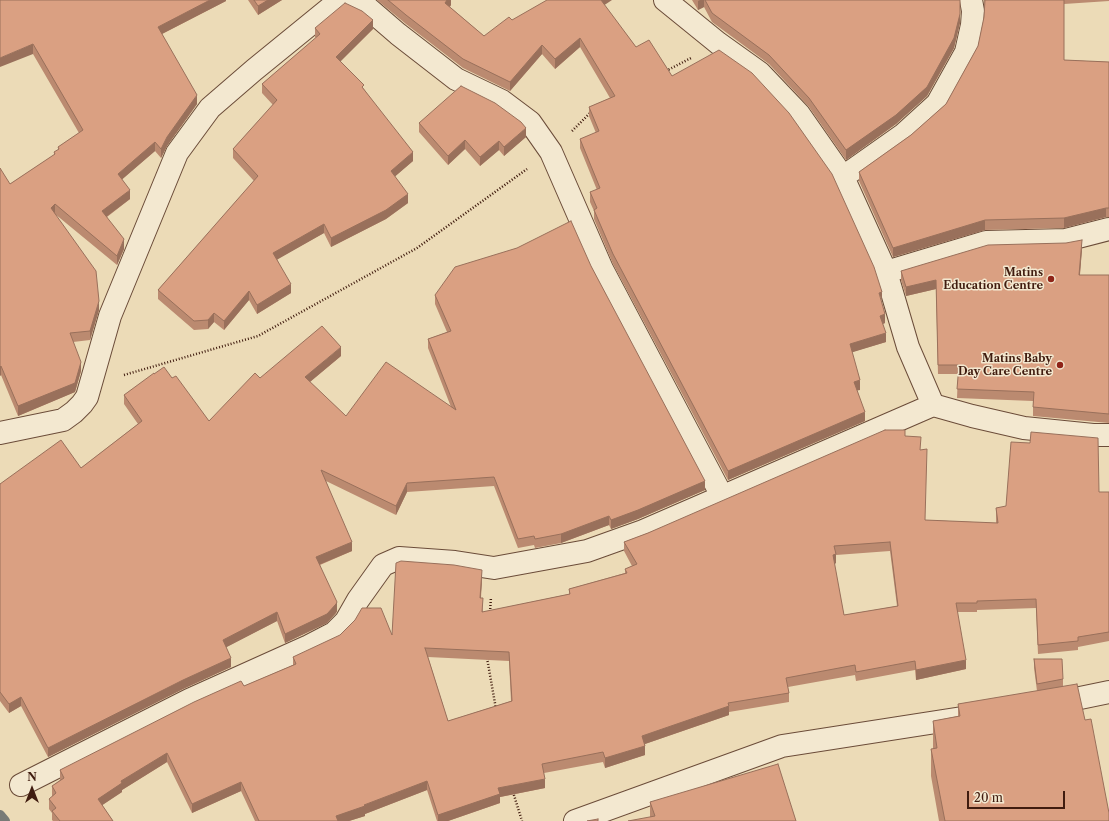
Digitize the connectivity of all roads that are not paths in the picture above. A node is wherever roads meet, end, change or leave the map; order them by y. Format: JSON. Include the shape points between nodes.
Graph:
{"nodes":[{"id":1,"x":340,"y":0,"type":"edge"},
{"id":2,"x":348,"y":0,"type":"edge"},
{"id":3,"x":665,"y":0,"type":"edge"},
{"id":4,"x":971,"y":0,"type":"edge"},
{"id":5,"x":844,"y":177,"type":"junction"},
{"id":6,"x":1109,"y":229,"type":"edge"},
{"id":7,"x":886,"y":272,"type":"junction"},
{"id":8,"x":932,"y":405,"type":"junction"},
{"id":9,"x":0,"y":433,"type":"edge"},
{"id":10,"x":1109,"y":434,"type":"edge"},
{"id":11,"x":722,"y":496,"type":"junction"},
{"id":12,"x":1109,"y":692,"type":"edge"},
{"id":13,"x":1033,"y":707,"type":"edge"},
{"id":14,"x":981,"y":715,"type":"edge"},
{"id":15,"x":21,"y":785,"type":"dead end"},
{"id":16,"x":575,"y":821,"type":"edge"}],
"edges":[{"from":1,"to":9,"type":"street","via":[[210,108],[177,153],[110,316],[87,397],[82,404],[63,420]]},
{"from":2,"to":11,"type":"street","via":[[370,9],[456,79],[502,101],[530,122],[551,152],[602,269]]},
{"from":3,"to":5,"type":"street","via":[[760,73],[799,114]]},
{"from":4,"to":5,"type":"street","via":[[973,12],[966,52],[937,104],[904,134]]},
{"from":5,"to":7,"type":"street"},
{"from":6,"to":7,"type":"street","via":[[1066,240],[986,242]]},
{"from":7,"to":8,"type":"street","via":[[908,347]]},
{"from":8,"to":10,"type":"street","via":[[1024,428],[1093,435]]},
{"from":8,"to":11,"type":"street"},
{"from":11,"to":15,"type":"street","via":[[643,531],[587,551],[494,568],[399,558],[383,565],[346,621],[334,633],[189,700]]},
{"from":12,"to":13,"type":"street"},
{"from":14,"to":16,"type":"street","via":[[782,746]]}]}
